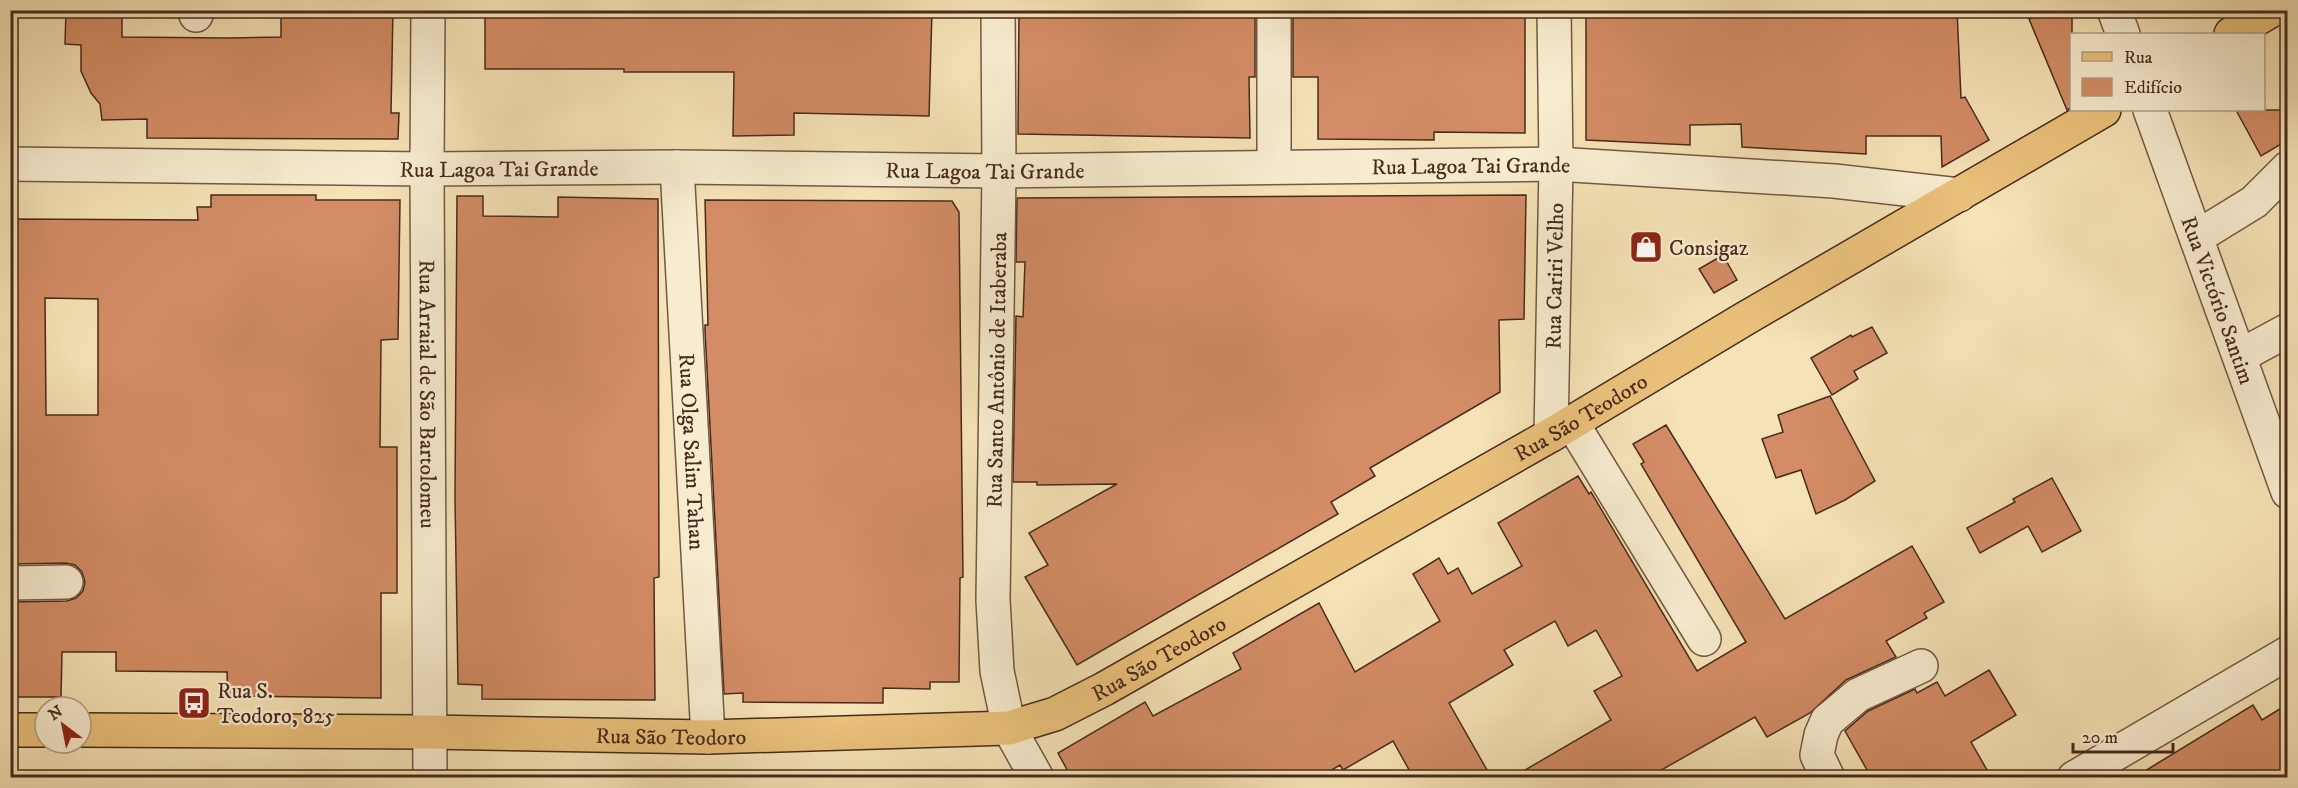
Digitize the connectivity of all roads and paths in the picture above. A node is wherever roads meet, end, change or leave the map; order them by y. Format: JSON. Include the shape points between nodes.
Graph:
{"nodes":[{"id":1,"x":428,"y":10,"type":"edge"},
{"id":2,"x":998,"y":10,"type":"edge"},
{"id":3,"x":1274,"y":10,"type":"edge"},
{"id":4,"x":1554,"y":10,"type":"edge"},
{"id":5,"x":2114,"y":10,"type":"edge"},
{"id":6,"x":2272,"y":10,"type":"edge"},
{"id":7,"x":2123,"y":33,"type":"edge"},
{"id":8,"x":2233,"y":33,"type":"edge"},
{"id":9,"x":2102,"y":111,"type":"edge"},
{"id":10,"x":2150,"y":111,"type":"edge"},
{"id":11,"x":10,"y":164,"type":"edge"},
{"id":12,"x":1556,"y":164,"type":"junction"},
{"id":13,"x":1274,"y":166,"type":"junction"},
{"id":14,"x":677,"y":167,"type":"junction"},
{"id":15,"x":2288,"y":168,"type":"edge"},
{"id":16,"x":427,"y":169,"type":"junction"},
{"id":17,"x":999,"y":171,"type":"junction"},
{"id":18,"x":1959,"y":195,"type":"junction"},
{"id":19,"x":2197,"y":237,"type":"junction"},
{"id":20,"x":2288,"y":330,"type":"edge"},
{"id":21,"x":2240,"y":356,"type":"junction"},
{"id":22,"x":1561,"y":429,"type":"junction"},
{"id":23,"x":2288,"y":492,"type":"edge"},
{"id":24,"x":66,"y":582,"type":"dead end"},
{"id":25,"x":10,"y":583,"type":"edge"},
{"id":26,"x":1704,"y":639,"type":"dead end"},
{"id":27,"x":2288,"y":653,"type":"edge"},
{"id":28,"x":1921,"y":666,"type":"dead end"},
{"id":29,"x":1008,"y":728,"type":"junction"},
{"id":30,"x":10,"y":730,"type":"edge"},
{"id":31,"x":33,"y":730,"type":"edge"},
{"id":32,"x":93,"y":730,"type":"edge"},
{"id":33,"x":429,"y":732,"type":"junction"},
{"id":34,"x":708,"y":737,"type":"junction"},
{"id":35,"x":430,"y":777,"type":"edge"},
{"id":36,"x":1037,"y":777,"type":"edge"},
{"id":37,"x":1828,"y":777,"type":"edge"},
{"id":38,"x":2074,"y":777,"type":"edge"}],
"edges":[{"from":1,"to":16,"type":"street","name":"Rua Arraial de São Bartolomeu"},
{"from":2,"to":17,"type":"street","name":"Rua Santo Antônio de Itaberaba"},
{"from":3,"to":13,"type":"street"},
{"from":4,"to":12,"type":"street","name":"Rua Cariri Velho"},
{"from":5,"to":7,"type":"street"},
{"from":6,"to":8,"type":"main road"},
{"from":9,"to":18,"type":"main road","name":"Rua São Teodoro"},
{"from":10,"to":19,"type":"street","name":"Rua Victório Santim"},
{"from":11,"to":16,"type":"street","name":"Rua Lagoa Tai Grande"},
{"from":12,"to":13,"type":"street","name":"Rua Lagoa Tai Grande"},
{"from":12,"to":18,"type":"street","name":"Rua Lagoa Tai Grande","via":[[1834,182]]},
{"from":12,"to":22,"type":"street","name":"Rua Cariri Velho"},
{"from":13,"to":17,"type":"street","name":"Rua Lagoa Tai Grande"},
{"from":14,"to":16,"type":"street","name":"Rua Lagoa Tai Grande"},
{"from":14,"to":17,"type":"street","name":"Rua Lagoa Tai Grande"},
{"from":14,"to":34,"type":"street","name":"Rua Olga Salim Tahan"},
{"from":15,"to":19,"type":"street","via":[[2254,202]]},
{"from":16,"to":33,"type":"street","name":"Rua Arraial de São Bartolomeu"},
{"from":17,"to":29,"type":"street","name":"Rua Santo Antônio de Itaberaba","via":[[993,600],[997,670]]},
{"from":18,"to":22,"type":"main road","name":"Rua São Teodoro"},
{"from":19,"to":21,"type":"street","name":"Rua Victório Santim"},
{"from":20,"to":21,"type":"street"},
{"from":21,"to":23,"type":"street","name":"Rua Victório Santim"},
{"from":22,"to":26,"type":"street"},
{"from":22,"to":29,"type":"main road","name":"Rua São Teodoro","via":[[1104,689],[1055,714]]},
{"from":24,"to":25,"type":"street"},
{"from":27,"to":38,"type":"street"},
{"from":28,"to":37,"type":"street","via":[[1858,695],[1827,721],[1817,755]]},
{"from":29,"to":34,"type":"main road","name":"Rua São Teodoro"},
{"from":29,"to":36,"type":"street","name":"Rua Santo Antônio de Itaberaba"},
{"from":30,"to":31,"type":"main road"},
{"from":32,"to":33,"type":"main road","name":"Rua São Teodoro"},
{"from":33,"to":34,"type":"main road","name":"Rua São Teodoro"},
{"from":33,"to":35,"type":"street","name":"Rua Arraial de São Bartolomeu"}]}
